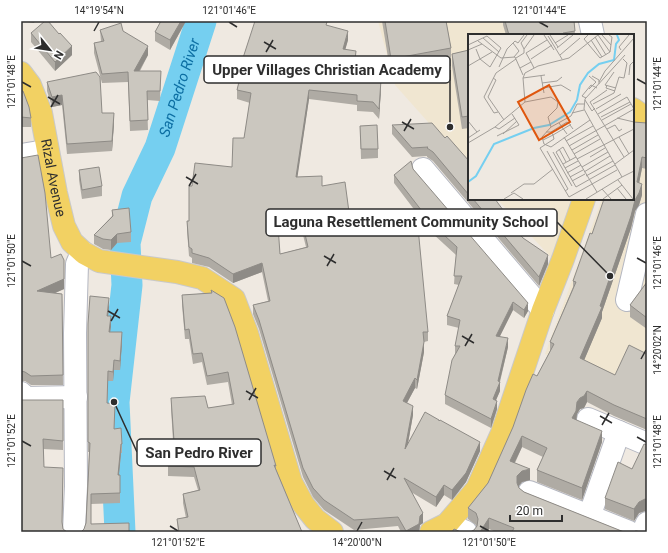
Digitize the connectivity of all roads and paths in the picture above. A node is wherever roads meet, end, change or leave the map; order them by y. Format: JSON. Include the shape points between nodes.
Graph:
{"nodes":[{"id":1,"x":590,"y":21,"type":"edge"},
{"id":2,"x":593,"y":34,"type":"edge"},
{"id":3,"x":21,"y":73,"type":"edge"},
{"id":4,"x":634,"y":110,"type":"edge"},
{"id":5,"x":647,"y":119,"type":"edge"},
{"id":6,"x":423,"y":170,"type":"dead end"},
{"id":7,"x":584,"y":200,"type":"edge"},
{"id":8,"x":647,"y":214,"type":"edge"},
{"id":9,"x":84,"y":253,"type":"junction"},
{"id":10,"x":627,"y":300,"type":"dead end"},
{"id":11,"x":543,"y":310,"type":"junction"},
{"id":12,"x":21,"y":393,"type":"edge"},
{"id":13,"x":76,"y":397,"type":"junction"},
{"id":14,"x":588,"y":419,"type":"dead end"},
{"id":15,"x":619,"y":432,"type":"junction"},
{"id":16,"x":647,"y":444,"type":"edge"},
{"id":17,"x":529,"y":492,"type":"edge"},
{"id":18,"x":589,"y":517,"type":"junction"},
{"id":19,"x":647,"y":522,"type":"edge"},
{"id":20,"x":448,"y":529,"type":"edge"},
{"id":21,"x":74,"y":532,"type":"edge"},
{"id":22,"x":332,"y":532,"type":"edge"},
{"id":23,"x":630,"y":532,"type":"edge"},
{"id":24,"x":643,"y":532,"type":"edge"}],
"edges":[{"from":1,"to":2,"type":"street"},
{"from":3,"to":9,"type":"main road","name":"Rizal Avenue","via":[[30,85],[41,113],[64,226],[72,242]]},
{"from":4,"to":5,"type":"main road"},
{"from":6,"to":11,"type":"street"},
{"from":7,"to":11,"type":"main road"},
{"from":8,"to":10,"type":"street"},
{"from":9,"to":13,"type":"street","via":[[77,264]]},
{"from":9,"to":22,"type":"main road","name":"Rizal Avenue","via":[[99,261],[202,278],[234,299],[247,333],[291,482],[315,519]]},
{"from":11,"to":20,"type":"main road","via":[[502,433],[477,489]]},
{"from":12,"to":13,"type":"street","via":[[26,398]]},
{"from":13,"to":21,"type":"street"},
{"from":14,"to":15,"type":"street"},
{"from":15,"to":16,"type":"street"},
{"from":15,"to":18,"type":"street"},
{"from":17,"to":18,"type":"street"},
{"from":18,"to":23,"type":"street"},
{"from":19,"to":24,"type":"street"}]}
